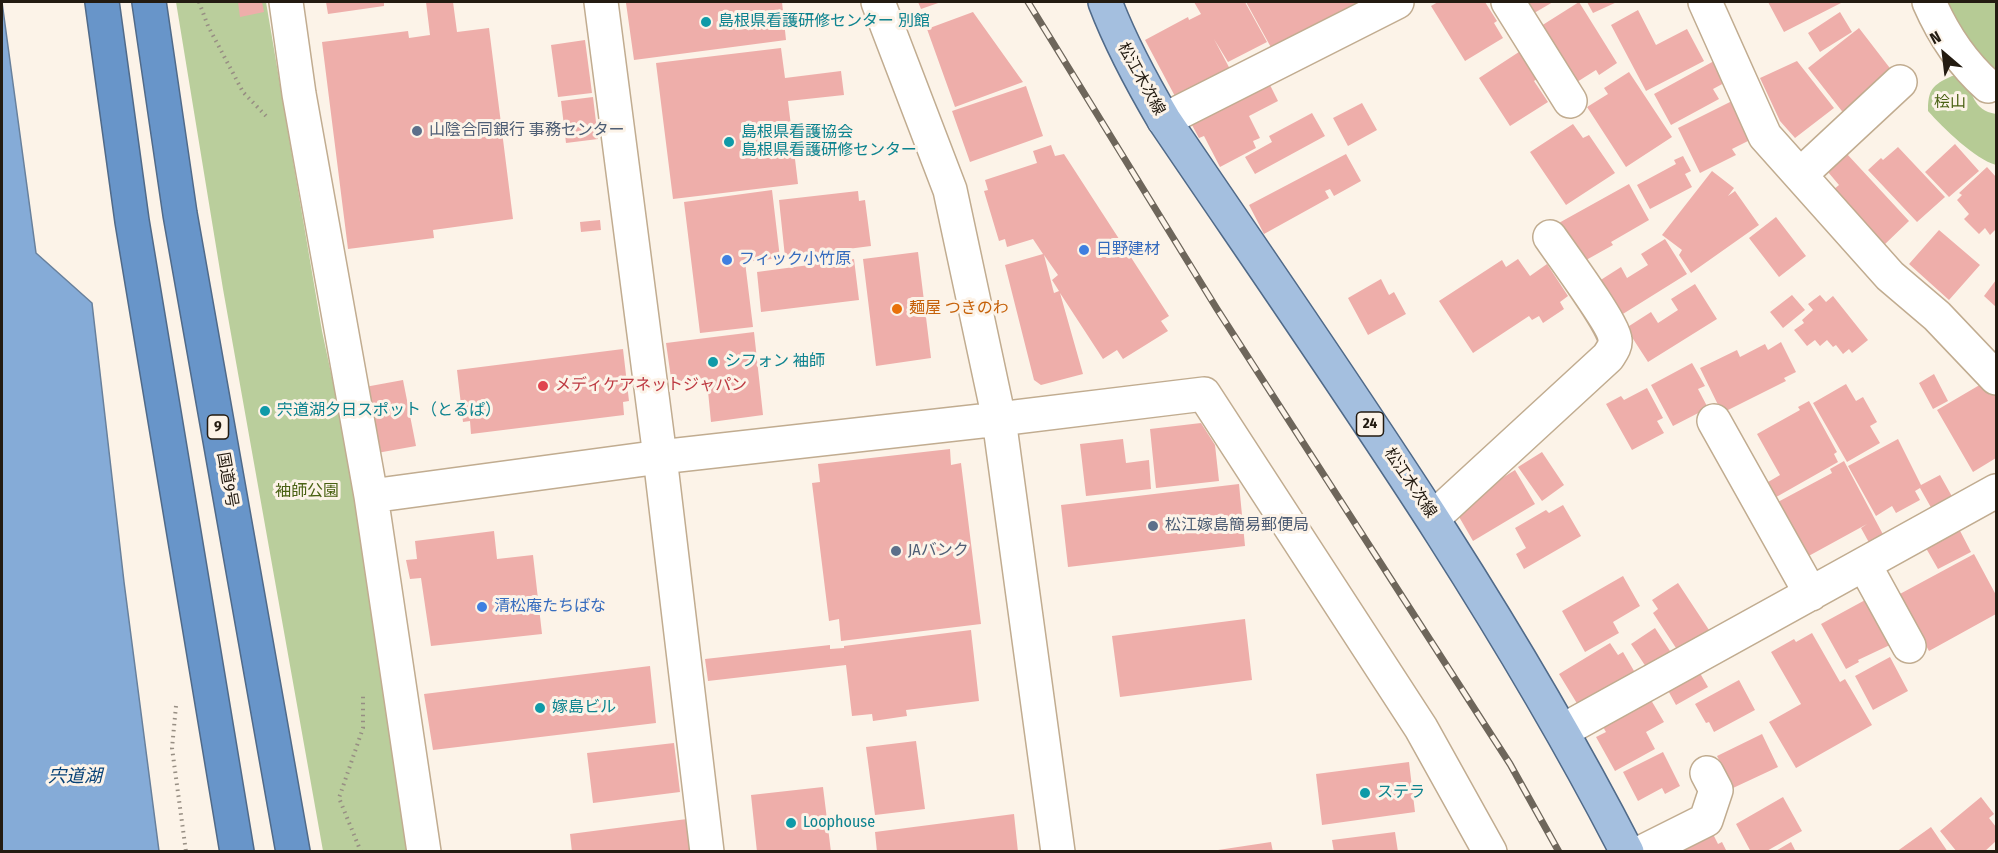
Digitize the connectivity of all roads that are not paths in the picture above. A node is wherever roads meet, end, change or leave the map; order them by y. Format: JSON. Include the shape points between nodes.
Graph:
{"nodes":[{"id":1,"x":102,"y":2,"type":"edge"},
{"id":2,"x":149,"y":2,"type":"edge"},
{"id":3,"x":286,"y":2,"type":"edge"},
{"id":4,"x":601,"y":2,"type":"edge"},
{"id":5,"x":878,"y":2,"type":"edge"},
{"id":6,"x":1105,"y":2,"type":"edge"},
{"id":7,"x":1397,"y":2,"type":"edge"},
{"id":8,"x":1508,"y":2,"type":"edge"},
{"id":9,"x":1705,"y":2,"type":"edge"},
{"id":10,"x":1929,"y":2,"type":"edge"},
{"id":11,"x":1900,"y":82,"type":"dead end"},
{"id":12,"x":1988,"y":86,"type":"dead end"},
{"id":13,"x":1570,"y":101,"type":"dead end"},
{"id":14,"x":1164,"y":120,"type":"junction"},
{"id":15,"x":1800,"y":175,"type":"junction"},
{"id":16,"x":1550,"y":237,"type":"dead end"},
{"id":17,"x":1996,"y":378,"type":"edge"},
{"id":18,"x":999,"y":419,"type":"junction"},
{"id":19,"x":1714,"y":421,"type":"dead end"},
{"id":20,"x":660,"y":457,"type":"junction"},
{"id":21,"x":1996,"y":491,"type":"edge"},
{"id":22,"x":371,"y":496,"type":"junction"},
{"id":23,"x":1433,"y":518,"type":"junction"},
{"id":24,"x":1864,"y":564,"type":"junction"},
{"id":25,"x":1811,"y":594,"type":"junction"},
{"id":26,"x":1909,"y":646,"type":"dead end"},
{"id":27,"x":1562,"y":731,"type":"junction"},
{"id":28,"x":1707,"y":772,"type":"dead end"},
{"id":29,"x":237,"y":852,"type":"edge"},
{"id":30,"x":293,"y":852,"type":"edge"},
{"id":31,"x":424,"y":852,"type":"edge"},
{"id":32,"x":706,"y":852,"type":"edge"},
{"id":33,"x":1058,"y":852,"type":"edge"},
{"id":34,"x":1490,"y":852,"type":"edge"},
{"id":35,"x":1627,"y":852,"type":"edge"},
{"id":36,"x":1642,"y":852,"type":"edge"}],
"edges":[{"from":1,"to":29,"type":"highway","via":[[132,221]]},
{"from":2,"to":30,"type":"highway","name":"国道9号","number":"9","via":[[180,214]]},
{"from":3,"to":22,"type":"street"},
{"from":4,"to":20,"type":"street"},
{"from":5,"to":18,"type":"street","via":[[950,190]]},
{"from":6,"to":14,"type":"main road","name":"松江木次線","number":"24","via":[[1118,38]]},
{"from":7,"to":14,"type":"street"},
{"from":8,"to":13,"type":"street"},
{"from":9,"to":15,"type":"street","via":[[1765,136]]},
{"from":10,"to":12,"type":"street","via":[[1963,60]]},
{"from":11,"to":15,"type":"street"},
{"from":14,"to":23,"type":"main road","name":"松江木次線","number":"24"},
{"from":15,"to":17,"type":"street","via":[[1890,276],[1937,316]]},
{"from":16,"to":23,"type":"street","via":[[1609,324],[1615,340],[1613,349]]},
{"from":18,"to":20,"type":"street"},
{"from":18,"to":33,"type":"street"},
{"from":18,"to":34,"type":"street","via":[[1204,394],[1421,728]]},
{"from":19,"to":25,"type":"street"},
{"from":20,"to":22,"type":"street"},
{"from":20,"to":32,"type":"street"},
{"from":21,"to":24,"type":"street"},
{"from":22,"to":31,"type":"street"},
{"from":23,"to":27,"type":"main road","name":"松江木次線","number":"24"},
{"from":24,"to":25,"type":"street"},
{"from":24,"to":26,"type":"street"},
{"from":25,"to":27,"type":"street"},
{"from":27,"to":35,"type":"main road","name":"松江木次線","number":"24"},
{"from":28,"to":36,"type":"street","via":[[1716,790],[1706,820]]}]}
